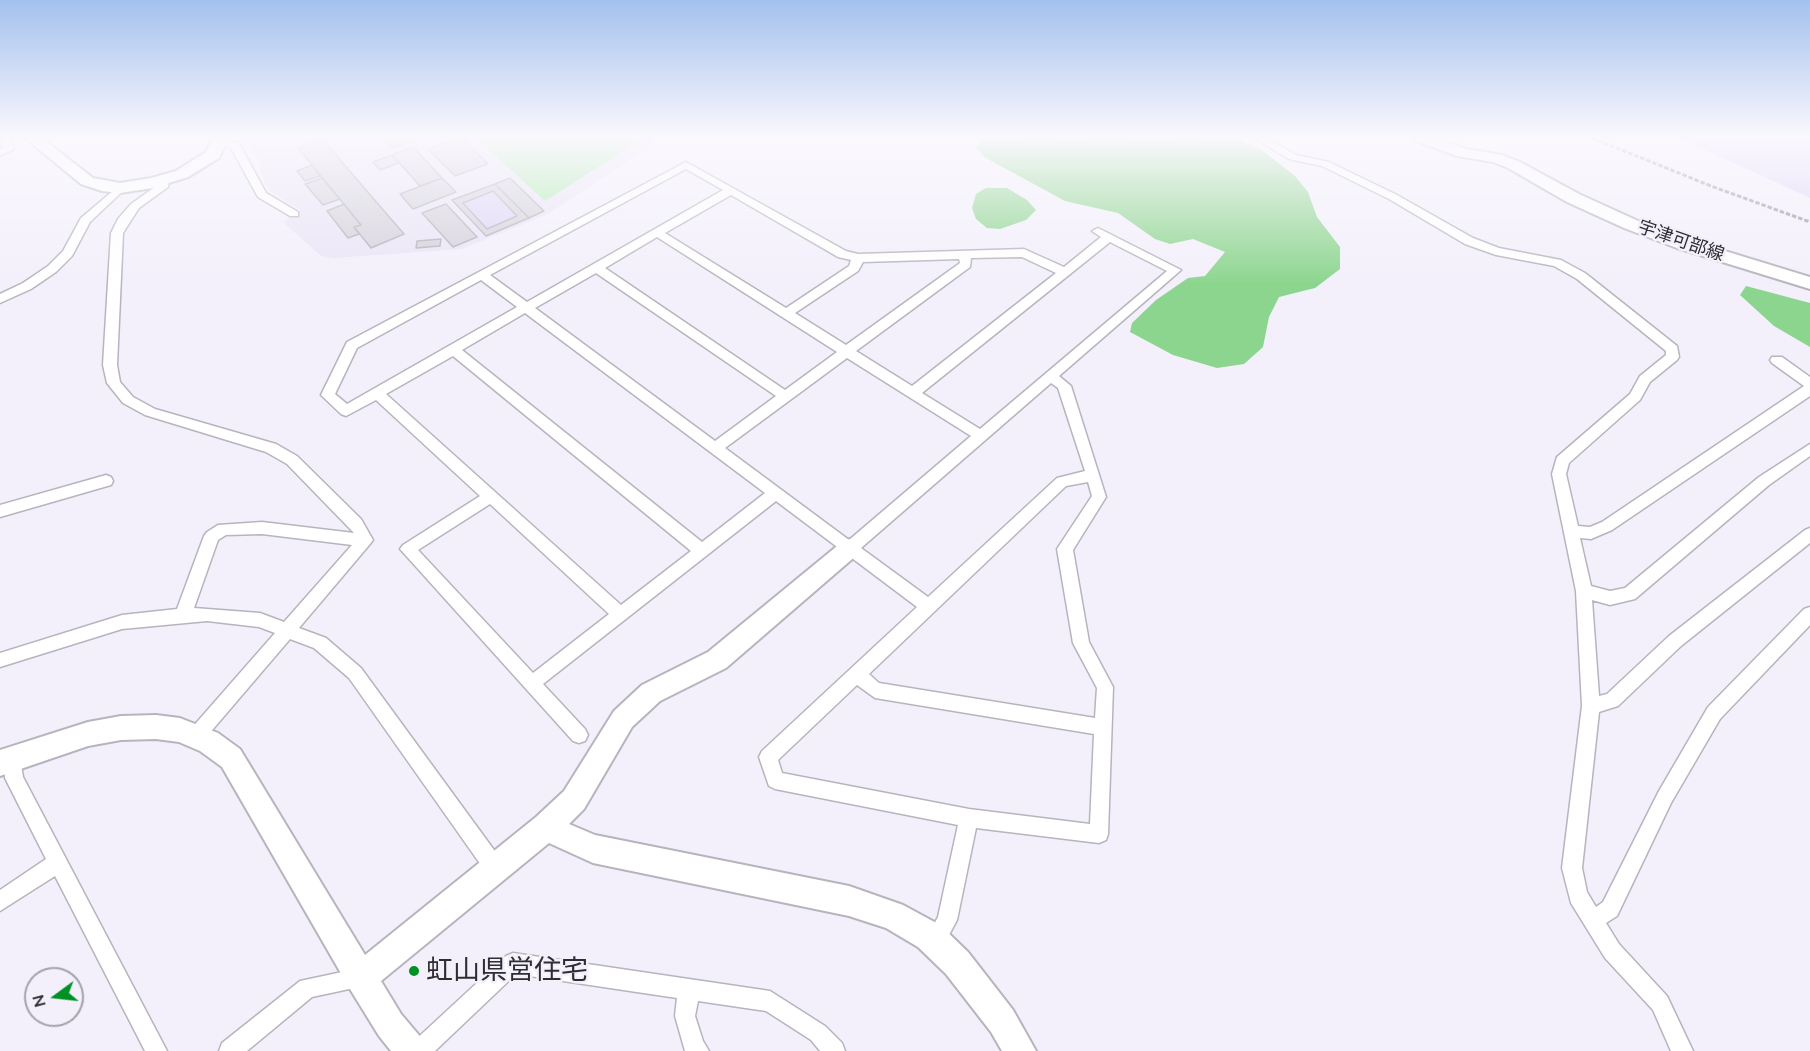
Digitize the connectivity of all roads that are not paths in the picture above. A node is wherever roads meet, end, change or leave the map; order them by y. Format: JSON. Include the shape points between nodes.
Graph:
{"nodes":[{"id":1,"x":115,"y":187,"type":"edge"},
{"id":2,"x":125,"y":187,"type":"edge"},
{"id":3,"x":161,"y":187,"type":"edge"},
{"id":4,"x":258,"y":187,"type":"edge"},
{"id":5,"x":645,"y":187,"type":"edge"},
{"id":6,"x":726,"y":187,"type":"edge"},
{"id":7,"x":1372,"y":187,"type":"edge"},
{"id":8,"x":1553,"y":187,"type":"edge"},
{"id":9,"x":120,"y":188,"type":"junction"},
{"id":10,"x":731,"y":190,"type":"junction"},
{"id":11,"x":294,"y":214,"type":"dead end"},
{"id":12,"x":658,"y":233,"type":"junction"},
{"id":13,"x":965,"y":255,"type":"junction"},
{"id":14,"x":858,"y":258,"type":"junction"},
{"id":15,"x":597,"y":268,"type":"junction"},
{"id":16,"x":1065,"y":272,"type":"junction"},
{"id":17,"x":482,"y":275,"type":"junction"},
{"id":18,"x":1810,"y":283,"type":"edge"},
{"id":19,"x":0,"y":299,"type":"edge"},
{"id":20,"x":526,"y":308,"type":"junction"},
{"id":21,"x":787,"y":313,"type":"junction"},
{"id":22,"x":454,"y":350,"type":"junction"},
{"id":23,"x":848,"y":351,"type":"junction"},
{"id":24,"x":1777,"y":360,"type":"dead end"},
{"id":25,"x":1050,"y":376,"type":"junction"},
{"id":26,"x":1810,"y":384,"type":"edge"},
{"id":27,"x":1810,"y":389,"type":"edge"},
{"id":28,"x":914,"y":392,"type":"junction"},
{"id":29,"x":378,"y":394,"type":"junction"},
{"id":30,"x":785,"y":396,"type":"junction"},
{"id":31,"x":981,"y":436,"type":"junction"},
{"id":32,"x":715,"y":448,"type":"junction"},
{"id":33,"x":1810,"y":449,"type":"edge"},
{"id":34,"x":1093,"y":475,"type":"junction"},
{"id":35,"x":106,"y":481,"type":"dead end"},
{"id":36,"x":776,"y":493,"type":"junction"},
{"id":37,"x":490,"y":497,"type":"junction"},
{"id":38,"x":0,"y":512,"type":"edge"},
{"id":39,"x":1571,"y":532,"type":"junction"},
{"id":40,"x":1810,"y":534,"type":"edge"},
{"id":41,"x":365,"y":540,"type":"junction"},
{"id":42,"x":850,"y":548,"type":"junction"},
{"id":43,"x":702,"y":551,"type":"junction"},
{"id":44,"x":1584,"y":591,"type":"junction"},
{"id":45,"x":929,"y":607,"type":"junction"},
{"id":46,"x":620,"y":614,"type":"junction"},
{"id":47,"x":1810,"y":614,"type":"edge"},
{"id":48,"x":183,"y":615,"type":"junction"},
{"id":49,"x":287,"y":630,"type":"junction"},
{"id":50,"x":0,"y":660,"type":"edge"},
{"id":51,"x":857,"y":674,"type":"junction"},
{"id":52,"x":532,"y":683,"type":"junction"},
{"id":53,"x":1591,"y":706,"type":"junction"},
{"id":54,"x":1103,"y":727,"type":"junction"},
{"id":55,"x":579,"y":735,"type":"dead end"},
{"id":56,"x":196,"y":736,"type":"junction"},
{"id":57,"x":7,"y":761,"type":"edge"},
{"id":58,"x":969,"y":818,"type":"junction"},
{"id":59,"x":546,"y":827,"type":"junction"},
{"id":60,"x":58,"y":862,"type":"junction"},
{"id":61,"x":495,"y":868,"type":"junction"},
{"id":62,"x":0,"y":901,"type":"edge"},
{"id":63,"x":1593,"y":920,"type":"junction"},
{"id":64,"x":934,"y":941,"type":"junction"},
{"id":65,"x":361,"y":978,"type":"junction"},
{"id":66,"x":689,"y":989,"type":"junction"},
{"id":67,"x":156,"y":1051,"type":"edge"},
{"id":68,"x":230,"y":1051,"type":"edge"},
{"id":69,"x":412,"y":1051,"type":"edge"},
{"id":70,"x":420,"y":1051,"type":"edge"},
{"id":71,"x":698,"y":1051,"type":"edge"},
{"id":72,"x":834,"y":1051,"type":"edge"},
{"id":73,"x":1020,"y":1051,"type":"edge"},
{"id":74,"x":1682,"y":1051,"type":"edge"}],
"edges":[{"from":1,"to":9,"type":"street"},
{"from":2,"to":9,"type":"street"},
{"from":3,"to":41,"type":"street","via":[[135,206],[117,233],[110,364],[114,384],[128,399],[150,412],[271,448],[292,460],[356,523]]},
{"from":4,"to":11,"type":"street","via":[[262,195]]},
{"from":5,"to":17,"type":"street"},
{"from":6,"to":10,"type":"street"},
{"from":7,"to":39,"type":"street","via":[[1469,241],[1557,263],[1581,276],[1672,349],[1672,357],[1645,379],[1635,397],[1562,461],[1559,474]]},
{"from":8,"to":18,"type":"street","name":"宇津可部線","via":[[1630,224],[1683,244]]},
{"from":9,"to":19,"type":"street","via":[[85,220],[68,253],[52,269]]},
{"from":10,"to":12,"type":"street"},
{"from":10,"to":14,"type":"street","via":[[842,254]]},
{"from":12,"to":15,"type":"street"},
{"from":12,"to":21,"type":"street"},
{"from":13,"to":14,"type":"street"},
{"from":13,"to":16,"type":"street","via":[[1024,253]]},
{"from":13,"to":23,"type":"street","via":[[966,264]]},
{"from":14,"to":21,"type":"street","via":[[854,268]]},
{"from":15,"to":20,"type":"street"},
{"from":15,"to":30,"type":"street"},
{"from":16,"to":25,"type":"street","via":[[1104,234],[1175,270]]},
{"from":16,"to":28,"type":"street"},
{"from":17,"to":20,"type":"street"},
{"from":17,"to":29,"type":"street","via":[[352,345],[328,395],[346,411]]},
{"from":20,"to":22,"type":"street"},
{"from":20,"to":32,"type":"street"},
{"from":21,"to":23,"type":"street"},
{"from":22,"to":29,"type":"street"},
{"from":22,"to":43,"type":"street"},
{"from":23,"to":28,"type":"street"},
{"from":23,"to":30,"type":"street"},
{"from":24,"to":26,"type":"street"},
{"from":25,"to":31,"type":"street"},
{"from":25,"to":34,"type":"street","via":[[1064,386]]},
{"from":27,"to":39,"type":"street","via":[[1607,526],[1591,533]]},
{"from":28,"to":31,"type":"street"},
{"from":29,"to":37,"type":"street"},
{"from":30,"to":32,"type":"street"},
{"from":31,"to":42,"type":"street"},
{"from":32,"to":36,"type":"street"},
{"from":33,"to":44,"type":"street","via":[[1764,481],[1629,594],[1610,598]]},
{"from":34,"to":45,"type":"street","via":[[1062,482]]},
{"from":34,"to":54,"type":"street","via":[[1099,497],[1065,549],[1081,643],[1105,687]]},
{"from":35,"to":38,"type":"street"},
{"from":36,"to":42,"type":"street"},
{"from":36,"to":43,"type":"street"},
{"from":37,"to":46,"type":"street"},
{"from":37,"to":52,"type":"street","via":[[408,549]]},
{"from":39,"to":44,"type":"street"},
{"from":40,"to":53,"type":"street","via":[[1676,640],[1612,701]]},
{"from":41,"to":48,"type":"street","via":[[262,528],[223,529],[212,536]]},
{"from":41,"to":49,"type":"street"},
{"from":42,"to":45,"type":"street"},
{"from":42,"to":59,"type":"street","via":[[717,660],[651,693],[622,719],[574,800]]},
{"from":43,"to":46,"type":"street"},
{"from":44,"to":53,"type":"street"},
{"from":45,"to":51,"type":"street"},
{"from":46,"to":52,"type":"street"},
{"from":47,"to":63,"type":"street","via":[[1714,713],[1665,796],[1610,909]]},
{"from":48,"to":49,"type":"street","via":[[260,620]]},
{"from":48,"to":50,"type":"street","via":[[122,622]]},
{"from":49,"to":56,"type":"street"},
{"from":49,"to":61,"type":"street","via":[[320,643],[355,672]]},
{"from":51,"to":54,"type":"street","via":[[875,690]]},
{"from":51,"to":58,"type":"street","via":[[768,758],[775,780]]},
{"from":52,"to":55,"type":"street"},
{"from":53,"to":63,"type":"street","via":[[1572,868],[1578,896]]},
{"from":54,"to":58,"type":"street","via":[[1099,834]]},
{"from":56,"to":57,"type":"street","via":[[156,727],[121,728],[88,734]]},
{"from":56,"to":65,"type":"street","via":[[231,758]]},
{"from":57,"to":60,"type":"street"},
{"from":58,"to":64,"type":"street","via":[[947,920]]},
{"from":59,"to":61,"type":"street"},
{"from":59,"to":64,"type":"street","via":[[593,849],[849,901],[893,915]]},
{"from":60,"to":62,"type":"street"},
{"from":60,"to":67,"type":"street"},
{"from":61,"to":65,"type":"street"},
{"from":63,"to":74,"type":"street","via":[[1612,951],[1660,1003]]},
{"from":64,"to":73,"type":"street","via":[[957,963]]},
{"from":65,"to":68,"type":"street","via":[[307,988]]},
{"from":65,"to":69,"type":"street","via":[[390,1025]]},
{"from":66,"to":70,"type":"street","via":[[513,963]]},
{"from":66,"to":71,"type":"street","via":[[685,1016]]},
{"from":66,"to":72,"type":"street","via":[[770,1000],[818,1033]]}]}
